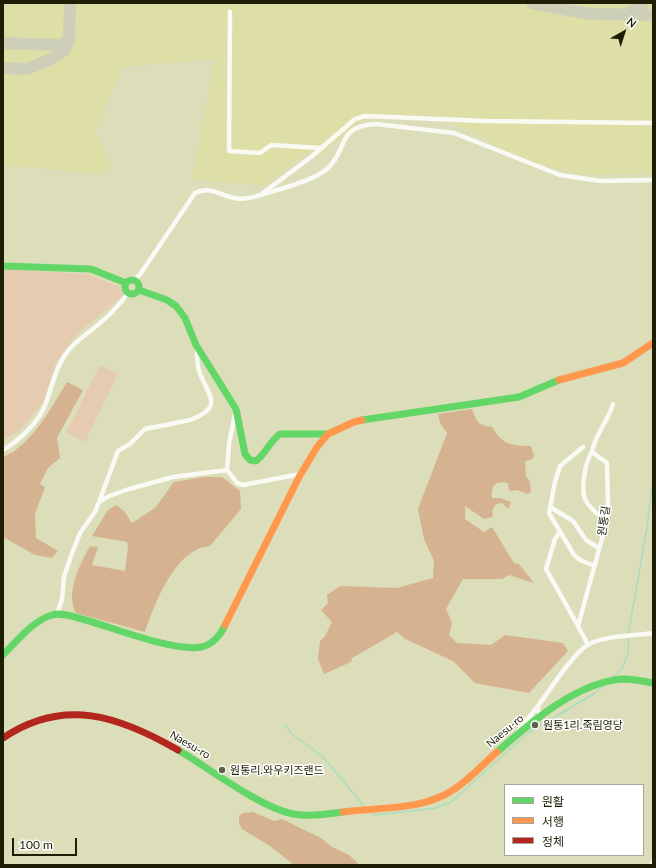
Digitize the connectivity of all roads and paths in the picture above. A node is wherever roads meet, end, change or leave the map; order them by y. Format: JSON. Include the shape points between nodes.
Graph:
{"nodes":[{"id":1,"x":230,"y":12,"type":"dead end"},
{"id":2,"x":653,"y":123,"type":"edge"},
{"id":3,"x":320,"y":148,"type":"junction"},
{"id":4,"x":653,"y":180,"type":"edge"},
{"id":5,"x":260,"y":195,"type":"junction"},
{"id":6,"x":3,"y":266,"type":"edge"},
{"id":7,"x":135,"y":280,"type":"junction"},
{"id":8,"x":126,"y":283,"type":"junction"},
{"id":9,"x":139,"y":290,"type":"junction"},
{"id":10,"x":128,"y":293,"type":"junction"},
{"id":11,"x":653,"y":343,"type":"edge"},
{"id":12,"x":196,"y":344,"type":"junction"},
{"id":13,"x":613,"y":404,"type":"dead end"},
{"id":14,"x":236,"y":409,"type":"junction"},
{"id":15,"x":328,"y":434,"type":"junction"},
{"id":16,"x":583,"y":447,"type":"dead end"},
{"id":17,"x":3,"y":450,"type":"edge"},
{"id":18,"x":592,"y":452,"type":"junction"},
{"id":19,"x":227,"y":470,"type":"junction"},
{"id":20,"x":301,"y":474,"type":"junction"},
{"id":21,"x":99,"y":502,"type":"junction"},
{"id":22,"x":550,"y":507,"type":"junction"},
{"id":23,"x":606,"y":521,"type":"junction"},
{"id":24,"x":560,"y":532,"type":"junction"},
{"id":25,"x":599,"y":548,"type":"junction"},
{"id":26,"x":594,"y":566,"type":"junction"},
{"id":27,"x":57,"y":615,"type":"junction"},
{"id":28,"x":578,"y":626,"type":"junction"},
{"id":29,"x":653,"y":633,"type":"edge"},
{"id":30,"x":588,"y":645,"type":"junction"},
{"id":31,"x":3,"y":655,"type":"edge"},
{"id":32,"x":653,"y":683,"type":"edge"},
{"id":33,"x":538,"y":706,"type":"junction"},
{"id":34,"x":542,"y":716,"type":"junction"},
{"id":35,"x":3,"y":738,"type":"edge"},
{"id":36,"x":513,"y":738,"type":"junction"},
{"id":37,"x":653,"y":861,"type":"edge"},
{"id":38,"x":652,"y":865,"type":"edge"}],
"edges":[{"from":1,"to":3,"type":"street","via":[[229,151],[260,153],[272,146]]},
{"from":2,"to":3,"type":"street","via":[[486,121],[364,116],[355,120]]},
{"from":3,"to":5,"type":"street"},
{"from":4,"to":5,"type":"street","via":[[600,181],[560,175],[454,134],[366,124],[348,135],[334,162],[324,172]]},
{"from":5,"to":7,"type":"street","via":[[236,199],[207,189],[195,193]]},
{"from":6,"to":8,"type":"street","via":[[91,269]]},
{"from":7,"to":8,"type":"street"},
{"from":7,"to":9,"type":"street"},
{"from":8,"to":10,"type":"street","via":[[125,290]]},
{"from":9,"to":10,"type":"street","via":[[133,294]]},
{"from":9,"to":12,"type":"street","via":[[156,295],[176,306],[185,318]]},
{"from":10,"to":17,"type":"street","via":[[116,309],[64,355],[37,419]]},
{"from":11,"to":15,"type":"street","via":[[622,363],[553,381],[519,397],[383,416],[354,422]]},
{"from":12,"to":14,"type":"street"},
{"from":12,"to":21,"type":"street","via":[[199,370],[210,393],[211,405],[197,418],[145,429],[130,444],[118,451]]},
{"from":13,"to":18,"type":"street"},
{"from":14,"to":15,"type":"street","via":[[245,454],[250,460],[256,461],[261,458],[270,443],[280,434]]},
{"from":14,"to":19,"type":"street"},
{"from":15,"to":20,"type":"street"},
{"from":16,"to":22,"type":"street","via":[[560,466]]},
{"from":18,"to":23,"type":"street","name":"원통길","via":[[607,464]]},
{"from":18,"to":23,"type":"street","via":[[585,466],[584,497],[590,507]]},
{"from":19,"to":20,"type":"street","via":[[232,478],[243,485]]},
{"from":19,"to":21,"type":"street","via":[[173,477],[129,489]]},
{"from":20,"to":27,"type":"street","via":[[222,632],[210,643],[200,647],[181,646]]},
{"from":21,"to":27,"type":"street","via":[[80,533],[71,556]]},
{"from":22,"to":24,"type":"street","via":[[550,516]]},
{"from":22,"to":25,"type":"street","via":[[573,521],[586,540]]},
{"from":23,"to":25,"type":"street","name":"원통길"},
{"from":24,"to":26,"type":"street","via":[[577,558]]},
{"from":24,"to":28,"type":"street","via":[[555,539],[546,569]]},
{"from":25,"to":26,"type":"street","name":"원통길"},
{"from":26,"to":28,"type":"street","name":"원통길"},
{"from":27,"to":31,"type":"street","via":[[42,619]]},
{"from":28,"to":30,"type":"street"},
{"from":29,"to":30,"type":"street","via":[[610,638]]},
{"from":30,"to":33,"type":"street","via":[[575,657]]},
{"from":32,"to":34,"type":"street","name":"Naesu-ro","via":[[620,680],[596,685]]},
{"from":33,"to":34,"type":"street"},
{"from":33,"to":36,"type":"street"},
{"from":34,"to":36,"type":"street","name":"Naesu-ro"},
{"from":35,"to":36,"type":"street","name":"Naesu-ro","via":[[30,722],[47,716],[66,713],[95,716],[160,741],[268,805],[282,811],[312,815],[424,803],[443,796],[464,782]]},
{"from":37,"to":38,"type":"street"}]}
